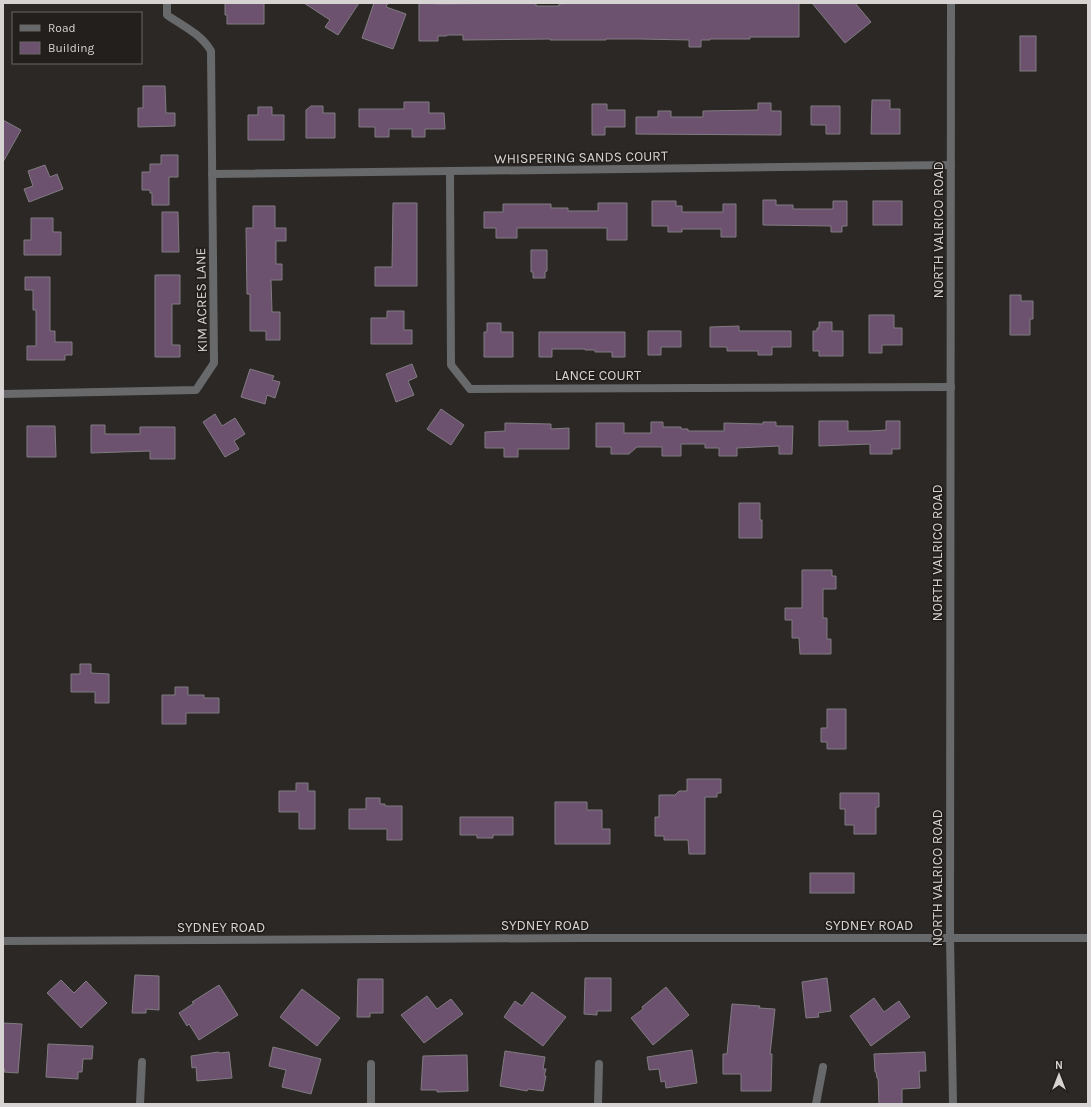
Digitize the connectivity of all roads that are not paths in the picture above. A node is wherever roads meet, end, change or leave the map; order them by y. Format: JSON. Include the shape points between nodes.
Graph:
{"nodes":[{"id":1,"x":167,"y":3,"type":"edge"},
{"id":2,"x":951,"y":3,"type":"edge"},
{"id":3,"x":951,"y":166,"type":"junction"},
{"id":4,"x":450,"y":172,"type":"junction"},
{"id":5,"x":212,"y":174,"type":"junction"},
{"id":6,"x":951,"y":387,"type":"junction"},
{"id":7,"x":3,"y":394,"type":"edge"},
{"id":8,"x":950,"y":938,"type":"junction"},
{"id":9,"x":1088,"y":938,"type":"edge"},
{"id":10,"x":3,"y":941,"type":"edge"},
{"id":11,"x":142,"y":1062,"type":"dead end"},
{"id":12,"x":371,"y":1064,"type":"dead end"},
{"id":13,"x":598,"y":1064,"type":"dead end"},
{"id":14,"x":823,"y":1067,"type":"dead end"},
{"id":15,"x":140,"y":1104,"type":"edge"},
{"id":16,"x":371,"y":1104,"type":"edge"},
{"id":17,"x":598,"y":1104,"type":"edge"},
{"id":18,"x":816,"y":1104,"type":"edge"},
{"id":19,"x":953,"y":1104,"type":"edge"}],
"edges":[{"from":1,"to":5,"type":"street","name":"KIM ACRES LANE","via":[[168,16],[196,33],[211,51]]},
{"from":2,"to":3,"type":"street","name":"NORTH VALRICO ROAD"},
{"from":3,"to":4,"type":"street","name":"WHISPERING SANDS COURT"},
{"from":3,"to":6,"type":"street","name":"NORTH VALRICO ROAD"},
{"from":4,"to":5,"type":"street","name":"WHISPERING SANDS COURT"},
{"from":4,"to":6,"type":"street","name":"LANCE COURT","via":[[451,366],[470,389]]},
{"from":5,"to":7,"type":"street","name":"KIM ACRES LANE","via":[[214,363],[196,390]]},
{"from":6,"to":8,"type":"street","name":"NORTH VALRICO ROAD"},
{"from":8,"to":9,"type":"street","name":"SYDNEY ROAD"},
{"from":8,"to":10,"type":"street","name":"SYDNEY ROAD"},
{"from":8,"to":19,"type":"street","name":"NORTH VALRICO ROAD"},
{"from":11,"to":15,"type":"street"},
{"from":12,"to":16,"type":"street"},
{"from":13,"to":17,"type":"street"},
{"from":14,"to":18,"type":"street"}]}
